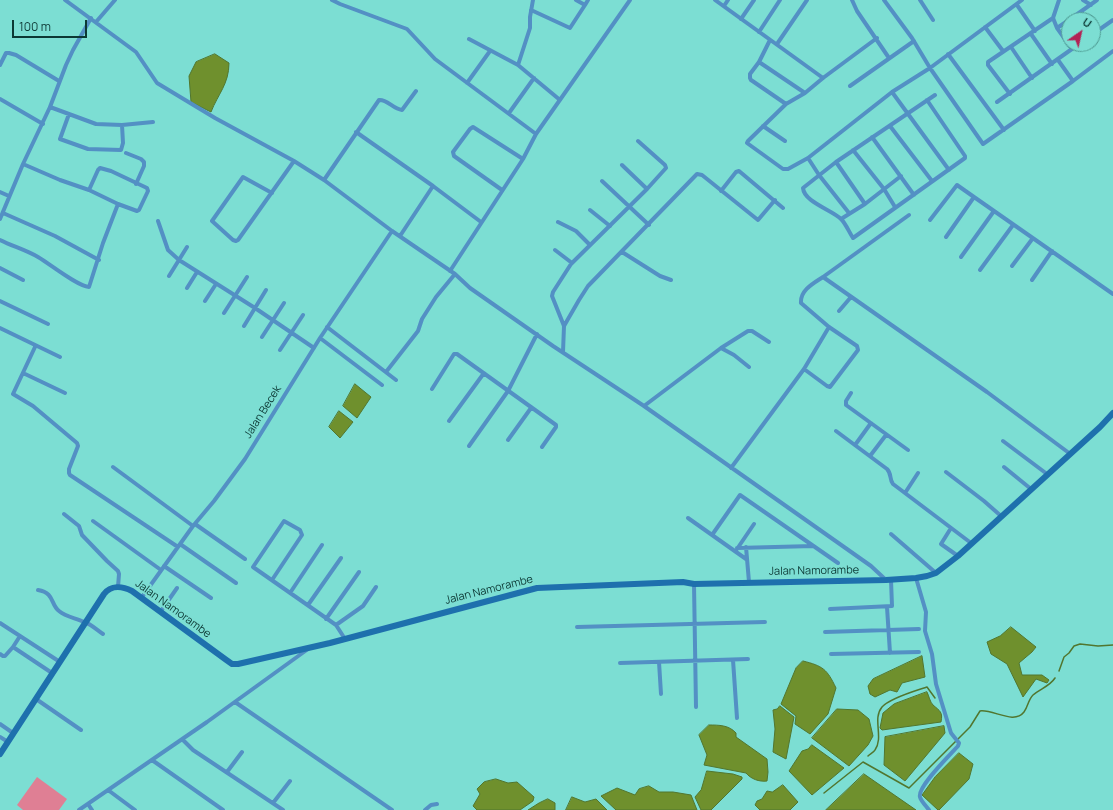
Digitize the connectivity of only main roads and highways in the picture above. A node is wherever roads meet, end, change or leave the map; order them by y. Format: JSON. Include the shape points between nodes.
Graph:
{"nodes":[{"id":1,"x":1113,"y":413,"type":"edge"},
{"id":2,"x":0,"y":754,"type":"edge"}],
"edges":[{"from":1,"to":2,"type":"main road","name":"Jalan Namorambe","via":[[958,556],[936,573],[916,578],[694,584],[683,582],[537,588],[244,664],[232,664],[127,588],[110,588]]}]}
